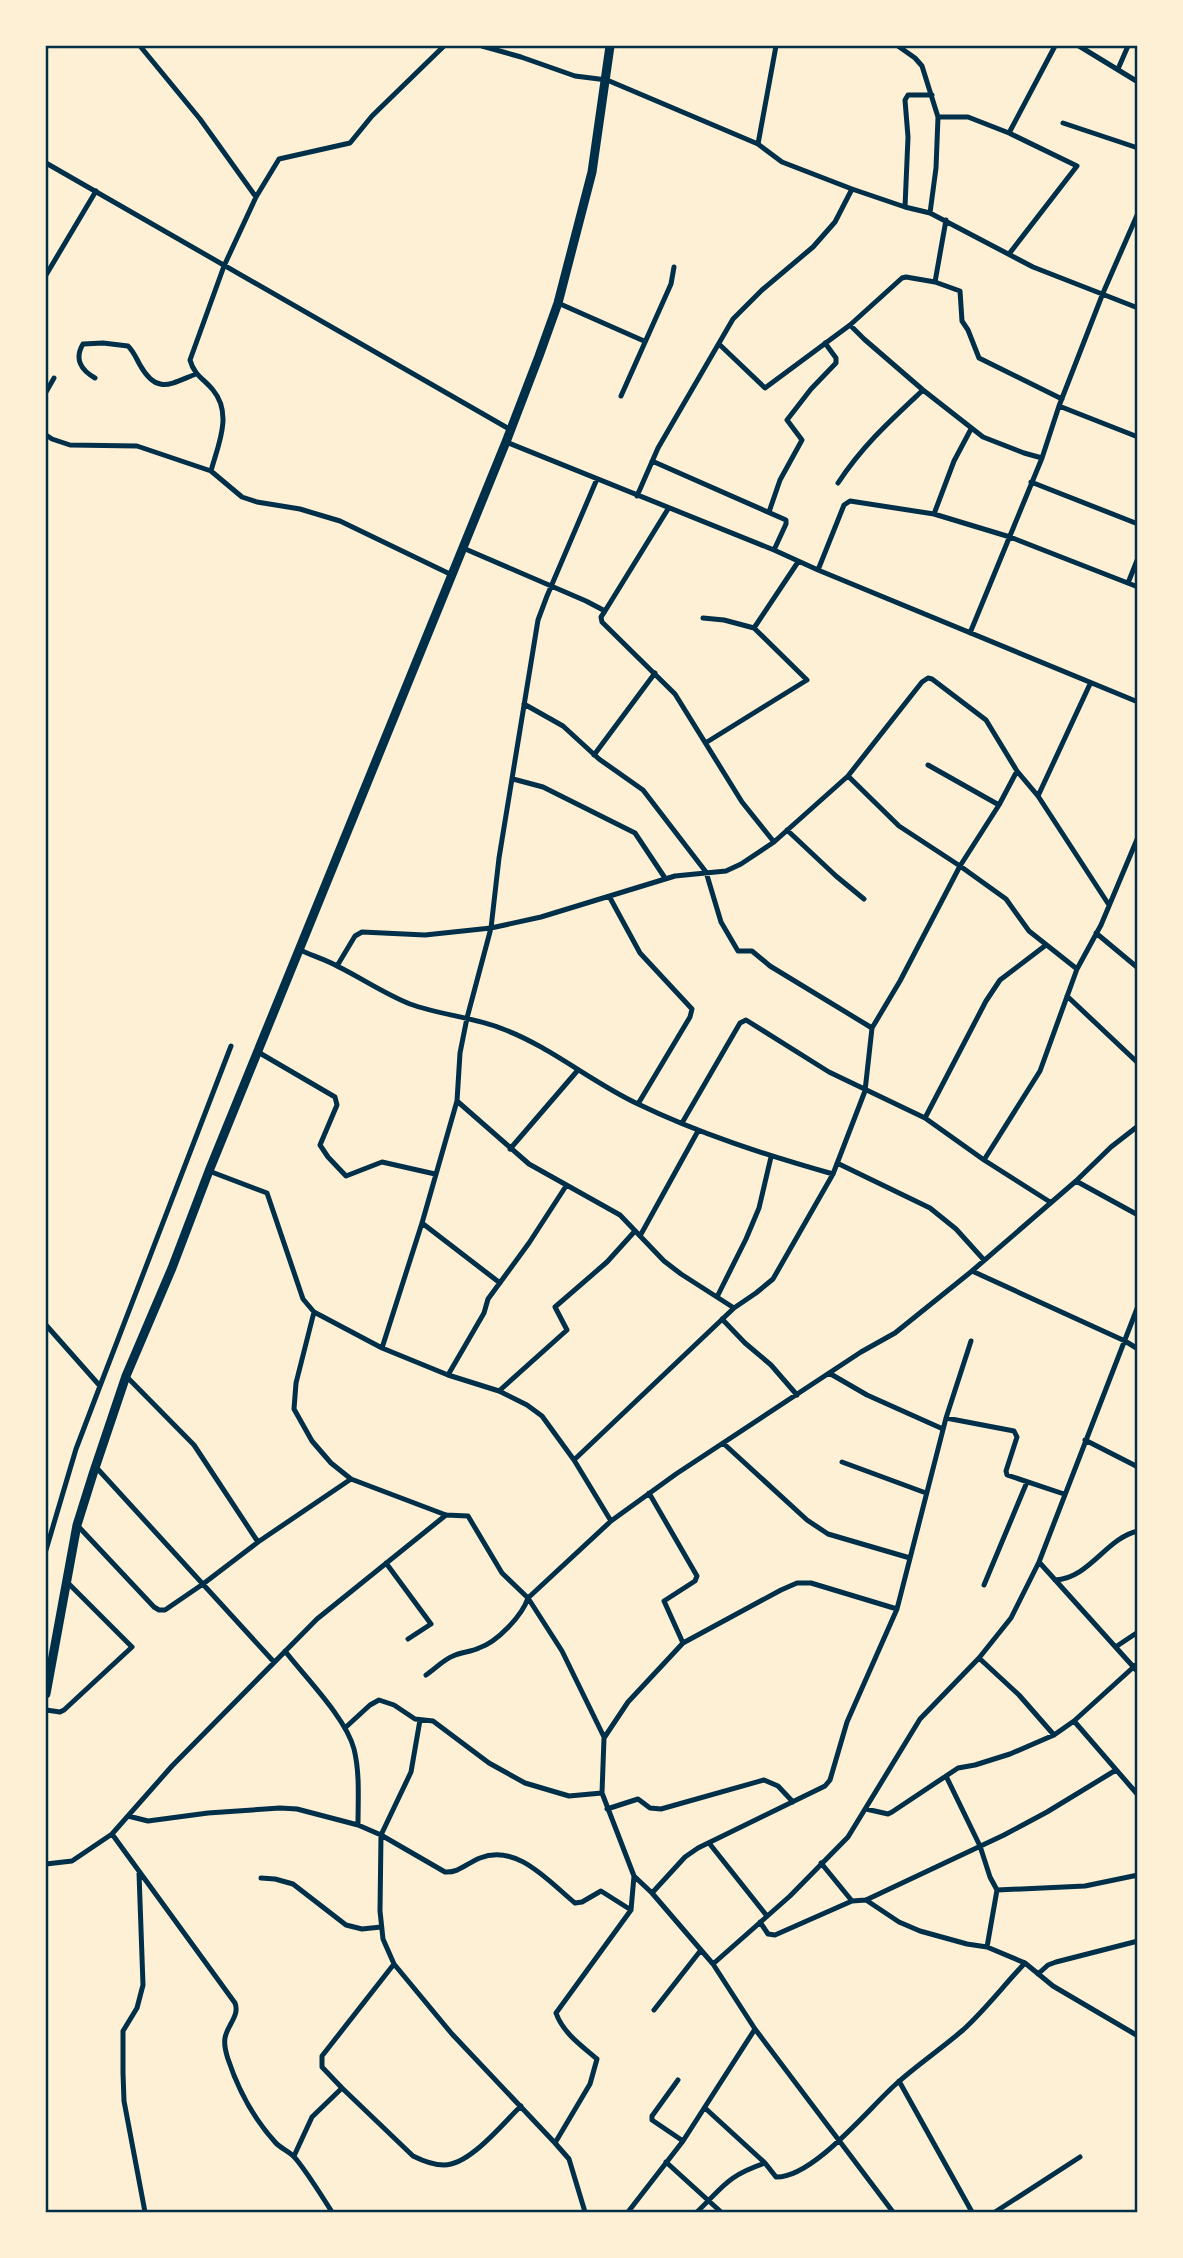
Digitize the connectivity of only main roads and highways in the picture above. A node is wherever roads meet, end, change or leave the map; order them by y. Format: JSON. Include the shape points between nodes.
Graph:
{"nodes":[{"id":1,"x":610,"y":46,"type":"edge"},
{"id":2,"x":46,"y":1694,"type":"edge"}],
"edges":[{"from":1,"to":2,"type":"highway","via":[[592,172],[558,303],[506,443],[126,1376],[77,1525]]}]}
